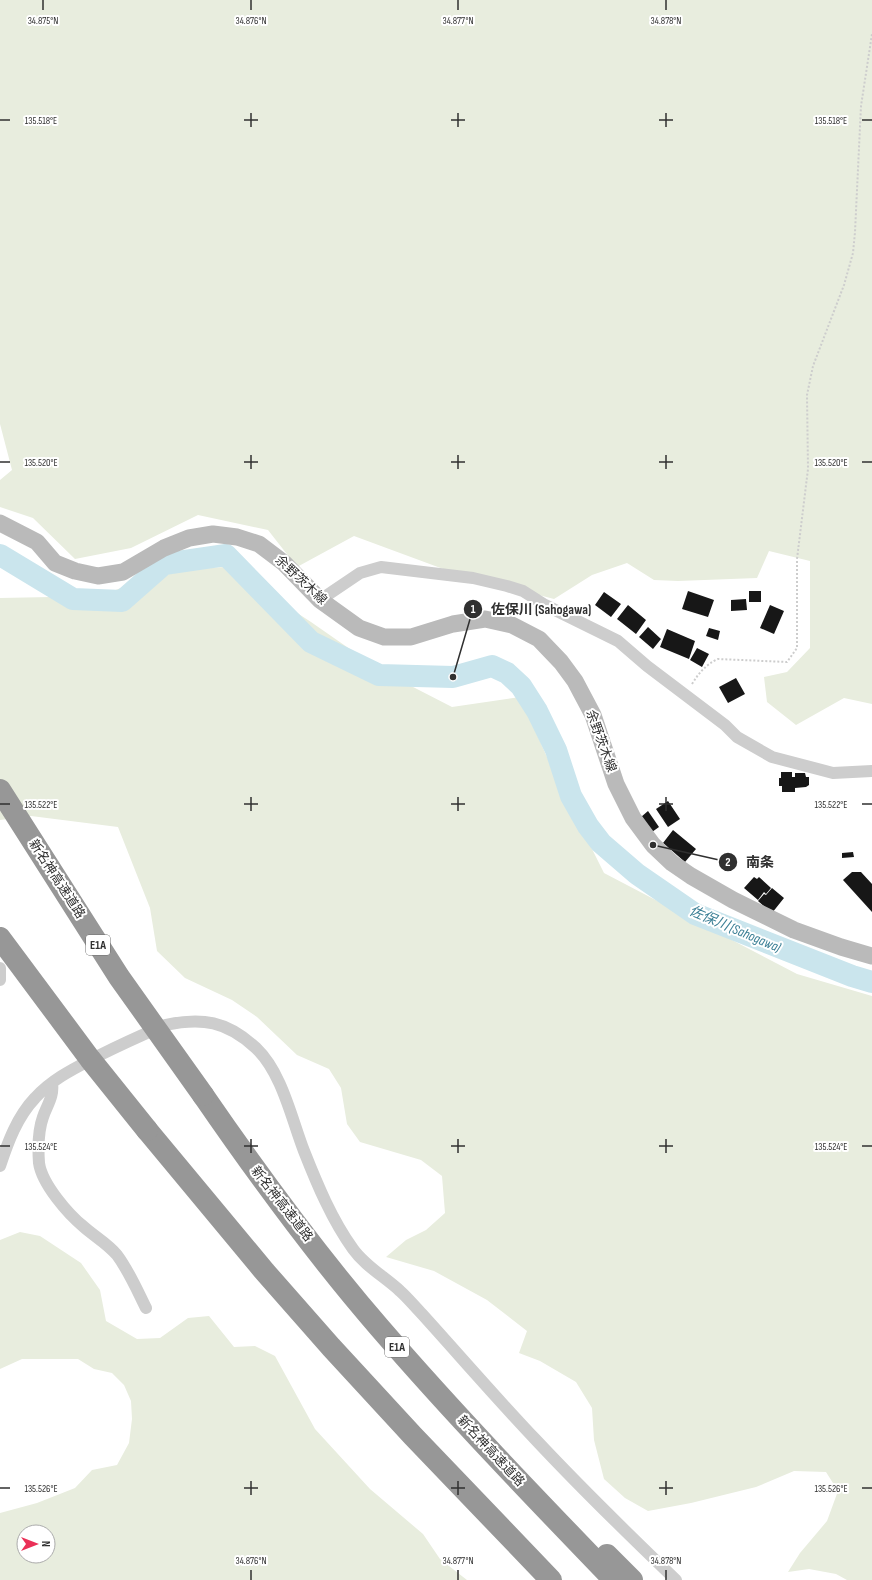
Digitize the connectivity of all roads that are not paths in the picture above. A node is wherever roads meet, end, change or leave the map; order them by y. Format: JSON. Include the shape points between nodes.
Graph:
{"nodes":[{"id":1,"x":0,"y":522,"type":"edge"},
{"id":2,"x":320,"y":600,"type":"junction"},
{"id":3,"x":872,"y":771,"type":"edge"},
{"id":4,"x":0,"y":790,"type":"edge"},
{"id":5,"x":0,"y":938,"type":"edge"},
{"id":6,"x":872,"y":956,"type":"edge"},
{"id":7,"x":0,"y":968,"type":"edge"},
{"id":8,"x":0,"y":980,"type":"edge"},
{"id":9,"x":52,"y":1083,"type":"junction"},
{"id":10,"x":0,"y":1166,"type":"edge"},
{"id":11,"x":146,"y":1308,"type":"dead end"},
{"id":12,"x":378,"y":1327,"type":"junction"},
{"id":13,"x":551,"y":1580,"type":"edge"},
{"id":14,"x":614,"y":1580,"type":"edge"},
{"id":15,"x":632,"y":1580,"type":"edge"},
{"id":16,"x":676,"y":1580,"type":"edge"}],
"edges":[{"from":1,"to":2,"type":"main road","name":"余野茨木線","via":[[37,542],[56,563],[75,571],[98,576],[123,572],[164,548],[189,538],[213,534],[238,537],[259,544],[284,563]]},
{"from":2,"to":3,"type":"street","via":[[360,573],[381,567],[473,578],[507,586],[618,641],[725,724],[737,737],[772,757],[833,773]]},
{"from":2,"to":6,"type":"main road","name":"余野茨木線","via":[[359,628],[384,637],[411,637],[453,624],[485,619],[512,625],[539,639],[575,681],[594,715],[616,784],[633,818],[653,845],[672,863],[733,900],[794,930],[841,948]]},
{"from":4,"to":12,"type":"highway","name":"新名神高速道路","number":"E1A","bridge":true,"via":[[119,977],[262,1180]]},
{"from":5,"to":13,"type":"highway","bridge":true,"via":[[90,1059],[265,1272],[418,1442]]},
{"from":7,"to":8,"type":"street"},
{"from":9,"to":10,"type":"street","via":[[34,1099],[16,1124]]},
{"from":9,"to":11,"type":"street","via":[[51,1100],[43,1118],[39,1137],[40,1164],[49,1187],[82,1226],[116,1254],[126,1267]]},
{"from":9,"to":16,"type":"street","via":[[67,1072],[165,1025],[178,1022],[202,1020],[224,1026],[257,1048],[278,1080],[304,1152],[333,1218],[354,1251],[400,1292],[604,1511]]},
{"from":12,"to":14,"type":"highway","name":"新名神高速道路","number":"E1A","via":[[505,1468]]},
{"from":12,"to":15,"type":"highway"}]}
